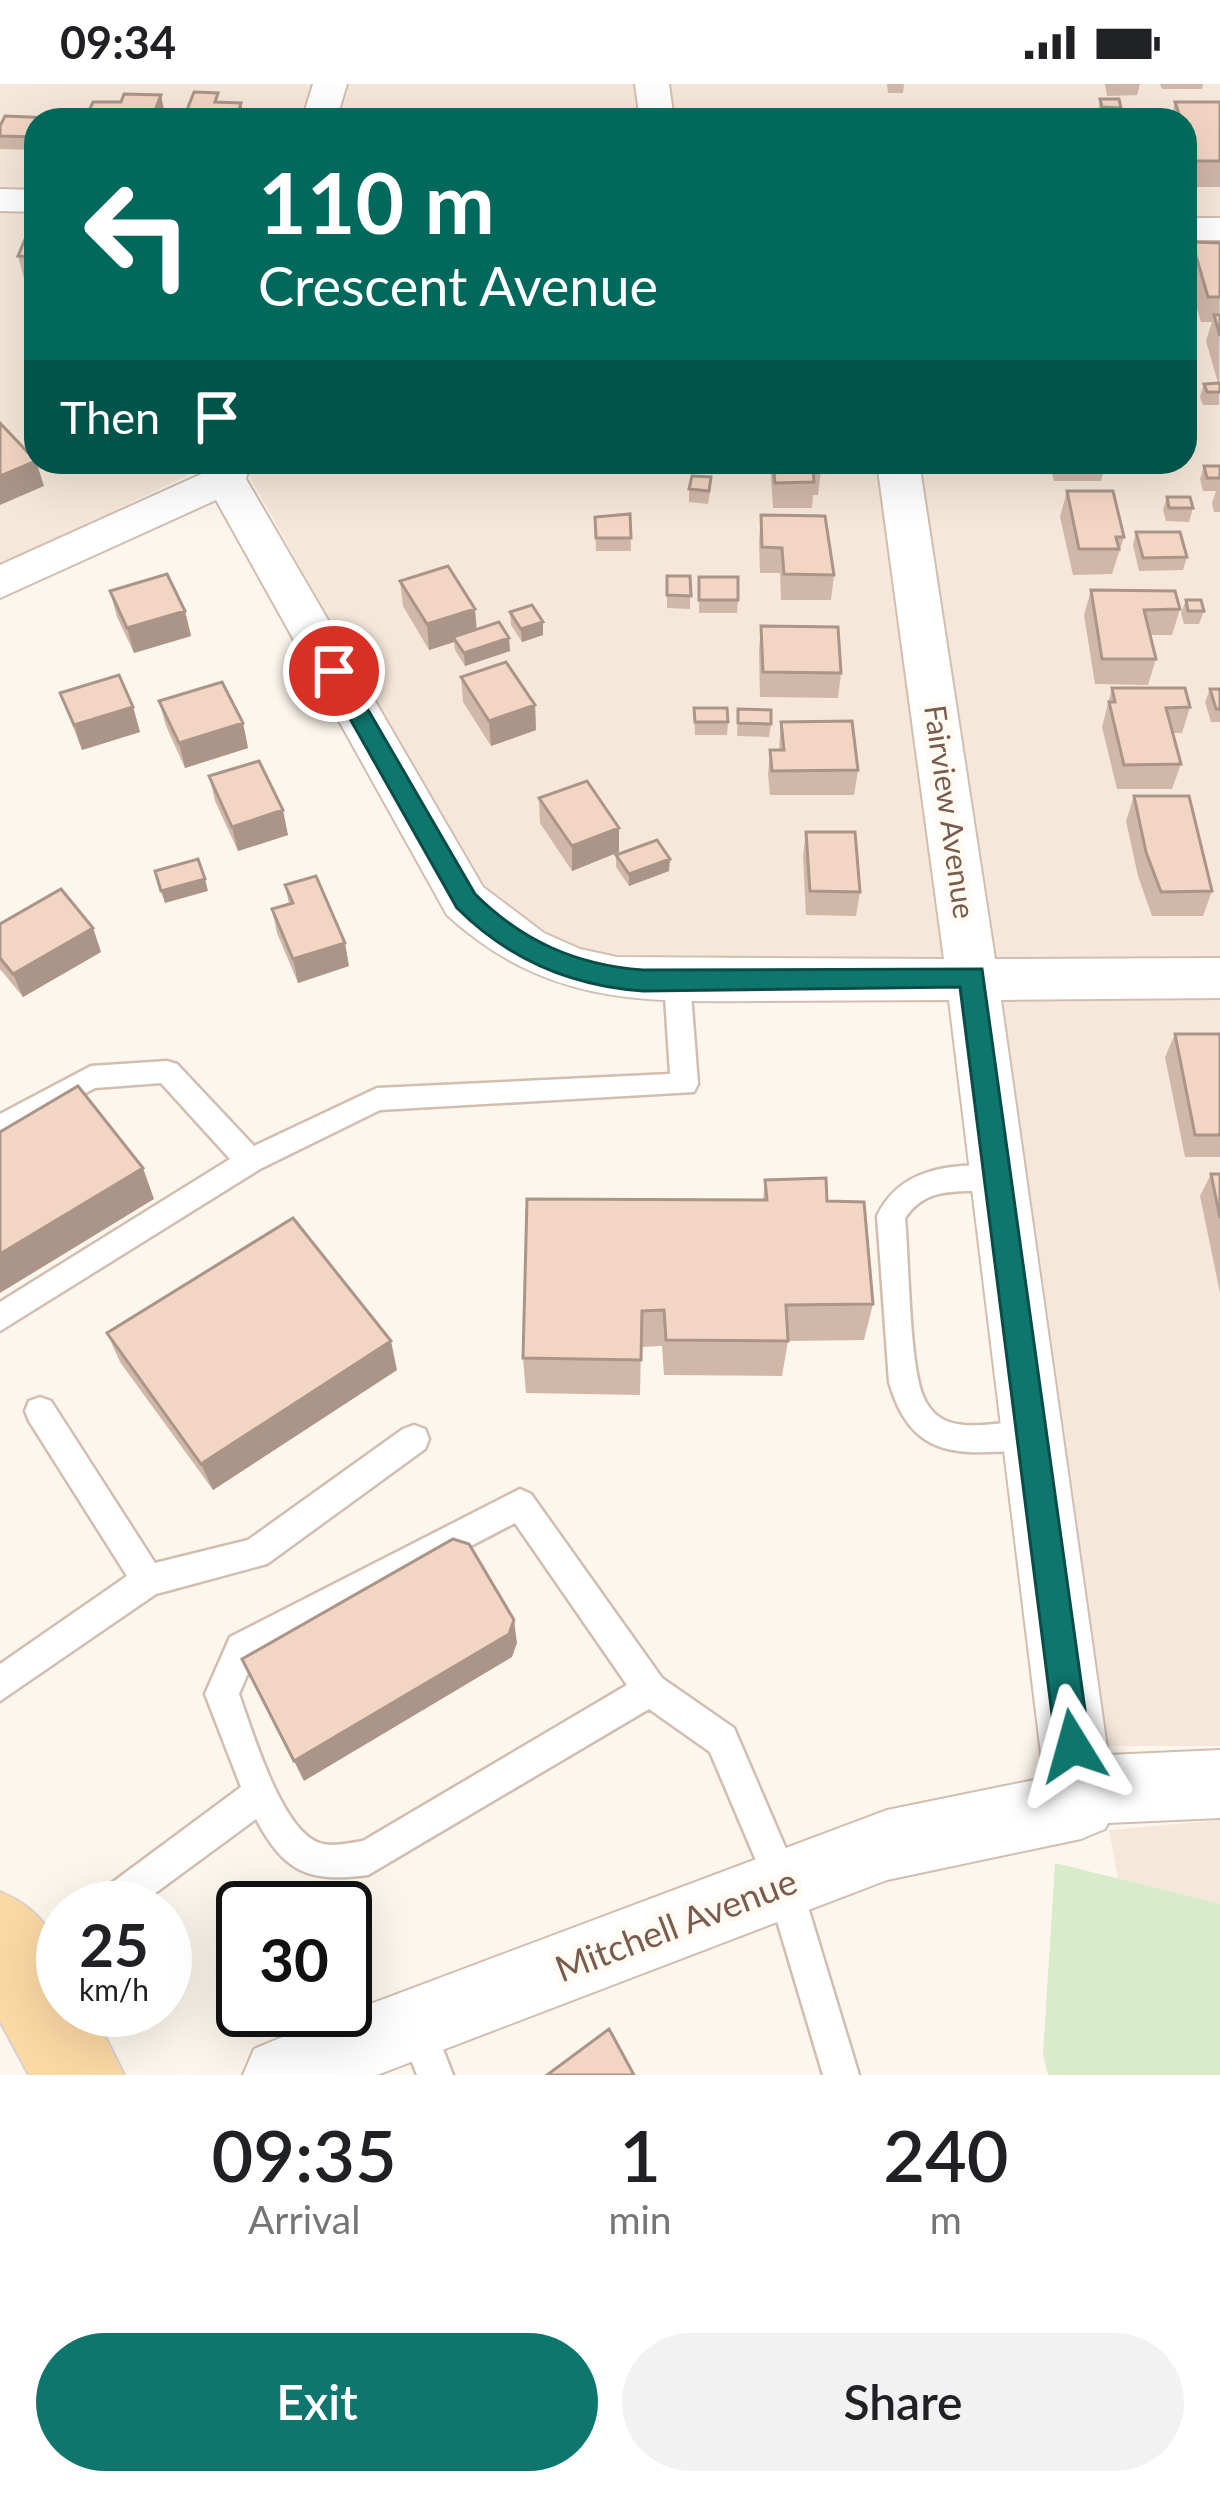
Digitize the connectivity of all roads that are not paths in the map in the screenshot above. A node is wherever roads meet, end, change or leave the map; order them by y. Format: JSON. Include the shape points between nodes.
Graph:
{"nodes":[{"id":1,"x":219,"y":474,"type":"edge"},
{"id":2,"x":229,"y":474,"type":"edge"},
{"id":3,"x":900,"y":474,"type":"edge"},
{"id":4,"x":0,"y":583,"type":"edge"},
{"id":5,"x":972,"y":977,"type":"junction"},
{"id":6,"x":1220,"y":978,"type":"edge"},
{"id":7,"x":677,"y":980,"type":"junction"},
{"id":8,"x":0,"y":1127,"type":"edge"},
{"id":9,"x":250,"y":1161,"type":"junction"},
{"id":10,"x":998,"y":1177,"type":"junction"},
{"id":11,"x":0,"y":1318,"type":"edge"},
{"id":12,"x":40,"y":1412,"type":"dead end"},
{"id":13,"x":1032,"y":1436,"type":"junction"},
{"id":14,"x":414,"y":1439,"type":"dead end"},
{"id":15,"x":148,"y":1580,"type":"junction"},
{"id":16,"x":0,"y":1684,"type":"edge"},
{"id":17,"x":650,"y":1690,"type":"junction"},
{"id":18,"x":1220,"y":1784,"type":"edge"},
{"id":19,"x":261,"y":1794,"type":"junction"},
{"id":20,"x":1080,"y":1798,"type":"junction"},
{"id":21,"x":143,"y":1881,"type":"edge"},
{"id":22,"x":783,"y":1884,"type":"junction"},
{"id":23,"x":23,"y":1952,"type":"edge"},
{"id":24,"x":425,"y":2050,"type":"edge"},
{"id":25,"x":79,"y":2075,"type":"edge"},
{"id":26,"x":280,"y":2075,"type":"edge"},
{"id":27,"x":841,"y":2075,"type":"edge"}],
"edges":[{"from":1,"to":4,"type":"street"},
{"from":2,"to":7,"type":"street","via":[[466,901],[545,959],[609,978]]},
{"from":3,"to":5,"type":"street","name":"Fairview Avenue"},
{"from":5,"to":6,"type":"street"},
{"from":5,"to":7,"type":"street"},
{"from":5,"to":10,"type":"street","name":"Fairview Avenue"},
{"from":7,"to":9,"type":"lane","via":[[684,1084],[377,1099]]},
{"from":8,"to":9,"type":"lane","via":[[92,1077],[167,1072]]},
{"from":9,"to":11,"type":"lane"},
{"from":10,"to":13,"type":"street","name":"Fairview Avenue"},
{"from":10,"to":13,"type":"lane","via":[[920,1184],[901,1196],[891,1216],[904,1382],[921,1425],[942,1436]]},
{"from":12,"to":15,"type":"lane"},
{"from":13,"to":20,"type":"street","name":"Fairview Avenue"},
{"from":14,"to":15,"type":"lane","via":[[256,1553]]},
{"from":15,"to":16,"type":"lane"},
{"from":17,"to":19,"type":"lane","via":[[368,1858],[330,1864],[298,1853]]},
{"from":17,"to":19,"type":"lane","via":[[520,1504],[242,1648],[222,1694]]},
{"from":17,"to":22,"type":"lane","via":[[722,1739]]},
{"from":18,"to":20,"type":"street","name":"Mitchell Avenue"},
{"from":19,"to":21,"type":"lane"},
{"from":20,"to":22,"type":"street","name":"Mitchell Avenue","via":[[887,1845]]},
{"from":22,"to":24,"type":"street","name":"Mitchell Avenue"},
{"from":22,"to":27,"type":"lane"},
{"from":23,"to":25,"type":"main road"},
{"from":24,"to":26,"type":"street","name":"Mitchell Avenue"}]}
